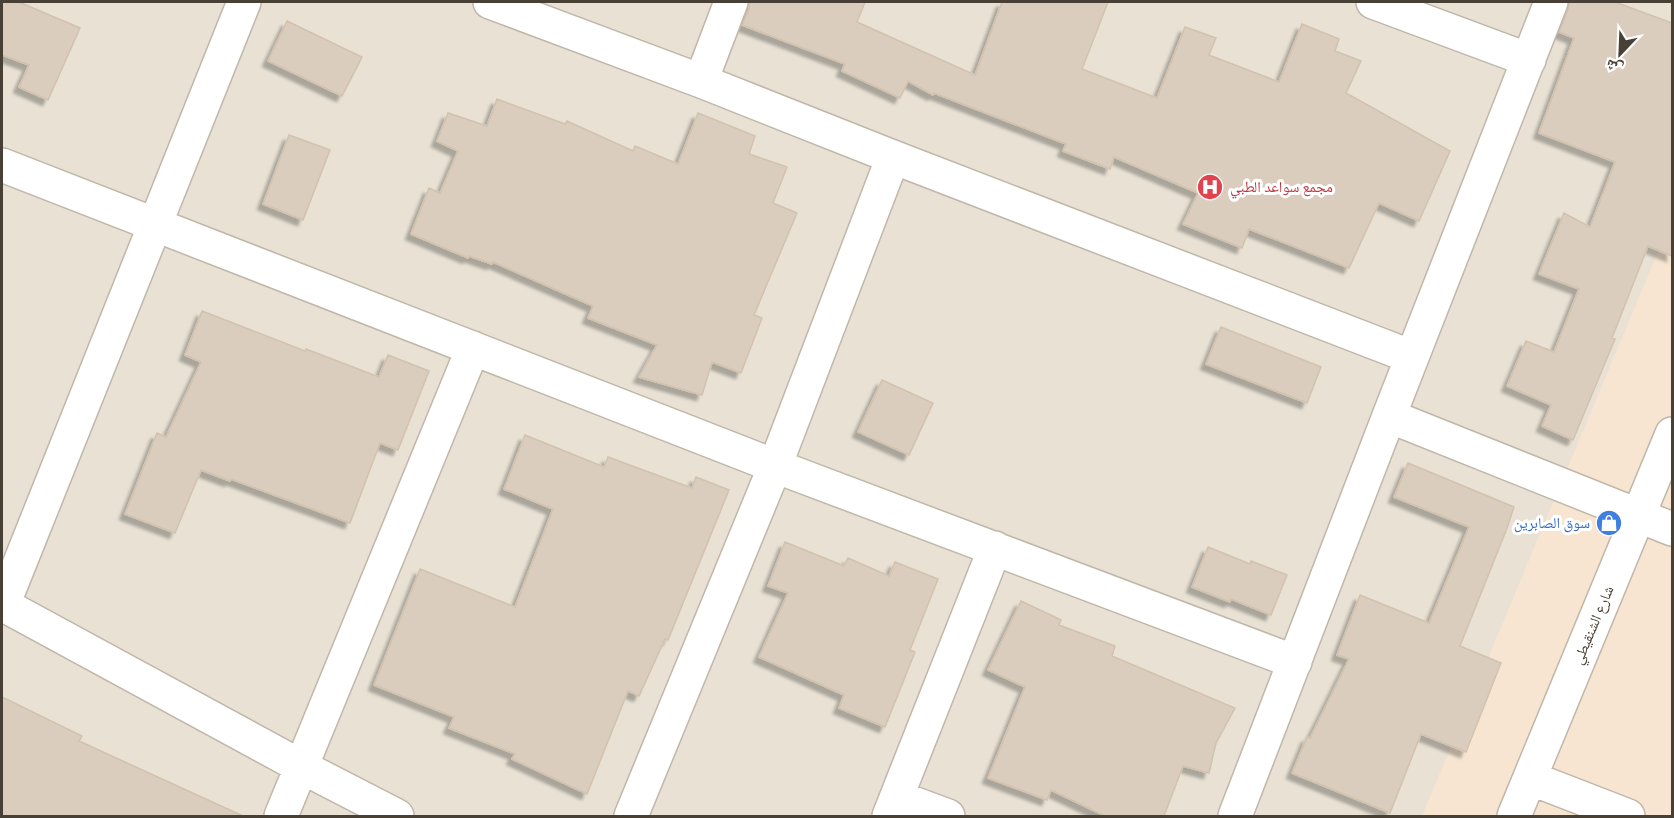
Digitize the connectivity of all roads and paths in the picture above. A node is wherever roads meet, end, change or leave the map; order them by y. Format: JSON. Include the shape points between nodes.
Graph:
{"nodes":[{"id":1,"x":244,"y":2,"type":"edge"},
{"id":2,"x":490,"y":2,"type":"edge"},
{"id":3,"x":731,"y":2,"type":"edge"},
{"id":4,"x":1373,"y":2,"type":"edge"},
{"id":5,"x":1551,"y":2,"type":"edge"},
{"id":6,"x":1529,"y":60,"type":"junction"},
{"id":7,"x":701,"y":81,"type":"junction"},
{"id":8,"x":893,"y":157,"type":"junction"},
{"id":9,"x":2,"y":165,"type":"edge"},
{"id":10,"x":155,"y":225,"type":"junction"},
{"id":11,"x":473,"y":348,"type":"junction"},
{"id":12,"x":1412,"y":357,"type":"junction"},
{"id":13,"x":1389,"y":416,"type":"junction"},
{"id":14,"x":1672,"y":434,"type":"edge"},
{"id":15,"x":775,"y":466,"type":"junction"},
{"id":16,"x":1639,"y":515,"type":"junction"},
{"id":17,"x":1672,"y":529,"type":"edge"},
{"id":18,"x":995,"y":548,"type":"junction"},
{"id":19,"x":2,"y":604,"type":"edge"},
{"id":20,"x":1294,"y":662,"type":"junction"},
{"id":21,"x":302,"y":767,"type":"junction"},
{"id":22,"x":1530,"y":777,"type":"junction"},
{"id":23,"x":893,"y":807,"type":"edge"},
{"id":24,"x":281,"y":816,"type":"edge"},
{"id":25,"x":397,"y":816,"type":"edge"},
{"id":26,"x":631,"y":816,"type":"edge"},
{"id":27,"x":948,"y":816,"type":"edge"},
{"id":28,"x":1235,"y":816,"type":"edge"},
{"id":29,"x":1514,"y":816,"type":"edge"},
{"id":30,"x":1628,"y":816,"type":"edge"}],
"edges":[{"from":1,"to":10,"type":"street"},
{"from":2,"to":7,"type":"street"},
{"from":3,"to":7,"type":"street"},
{"from":4,"to":6,"type":"street"},
{"from":5,"to":6,"type":"street"},
{"from":6,"to":12,"type":"street"},
{"from":7,"to":8,"type":"street"},
{"from":8,"to":12,"type":"street"},
{"from":8,"to":15,"type":"street"},
{"from":9,"to":10,"type":"street"},
{"from":10,"to":11,"type":"street"},
{"from":10,"to":19,"type":"street"},
{"from":11,"to":15,"type":"street"},
{"from":11,"to":21,"type":"street"},
{"from":12,"to":13,"type":"street"},
{"from":13,"to":16,"type":"street"},
{"from":13,"to":20,"type":"street"},
{"from":14,"to":16,"type":"street","name":"شارع الشنقيطي"},
{"from":15,"to":18,"type":"street"},
{"from":15,"to":26,"type":"street"},
{"from":16,"to":17,"type":"street"},
{"from":16,"to":22,"type":"street","name":"شارع الشنقيطي"},
{"from":18,"to":20,"type":"street"},
{"from":18,"to":23,"type":"street"},
{"from":19,"to":21,"type":"street"},
{"from":20,"to":28,"type":"street"},
{"from":21,"to":24,"type":"street"},
{"from":21,"to":25,"type":"street"},
{"from":22,"to":29,"type":"street","name":"شارع الشنقيطي"},
{"from":22,"to":30,"type":"street"},
{"from":23,"to":27,"type":"street"}]}
